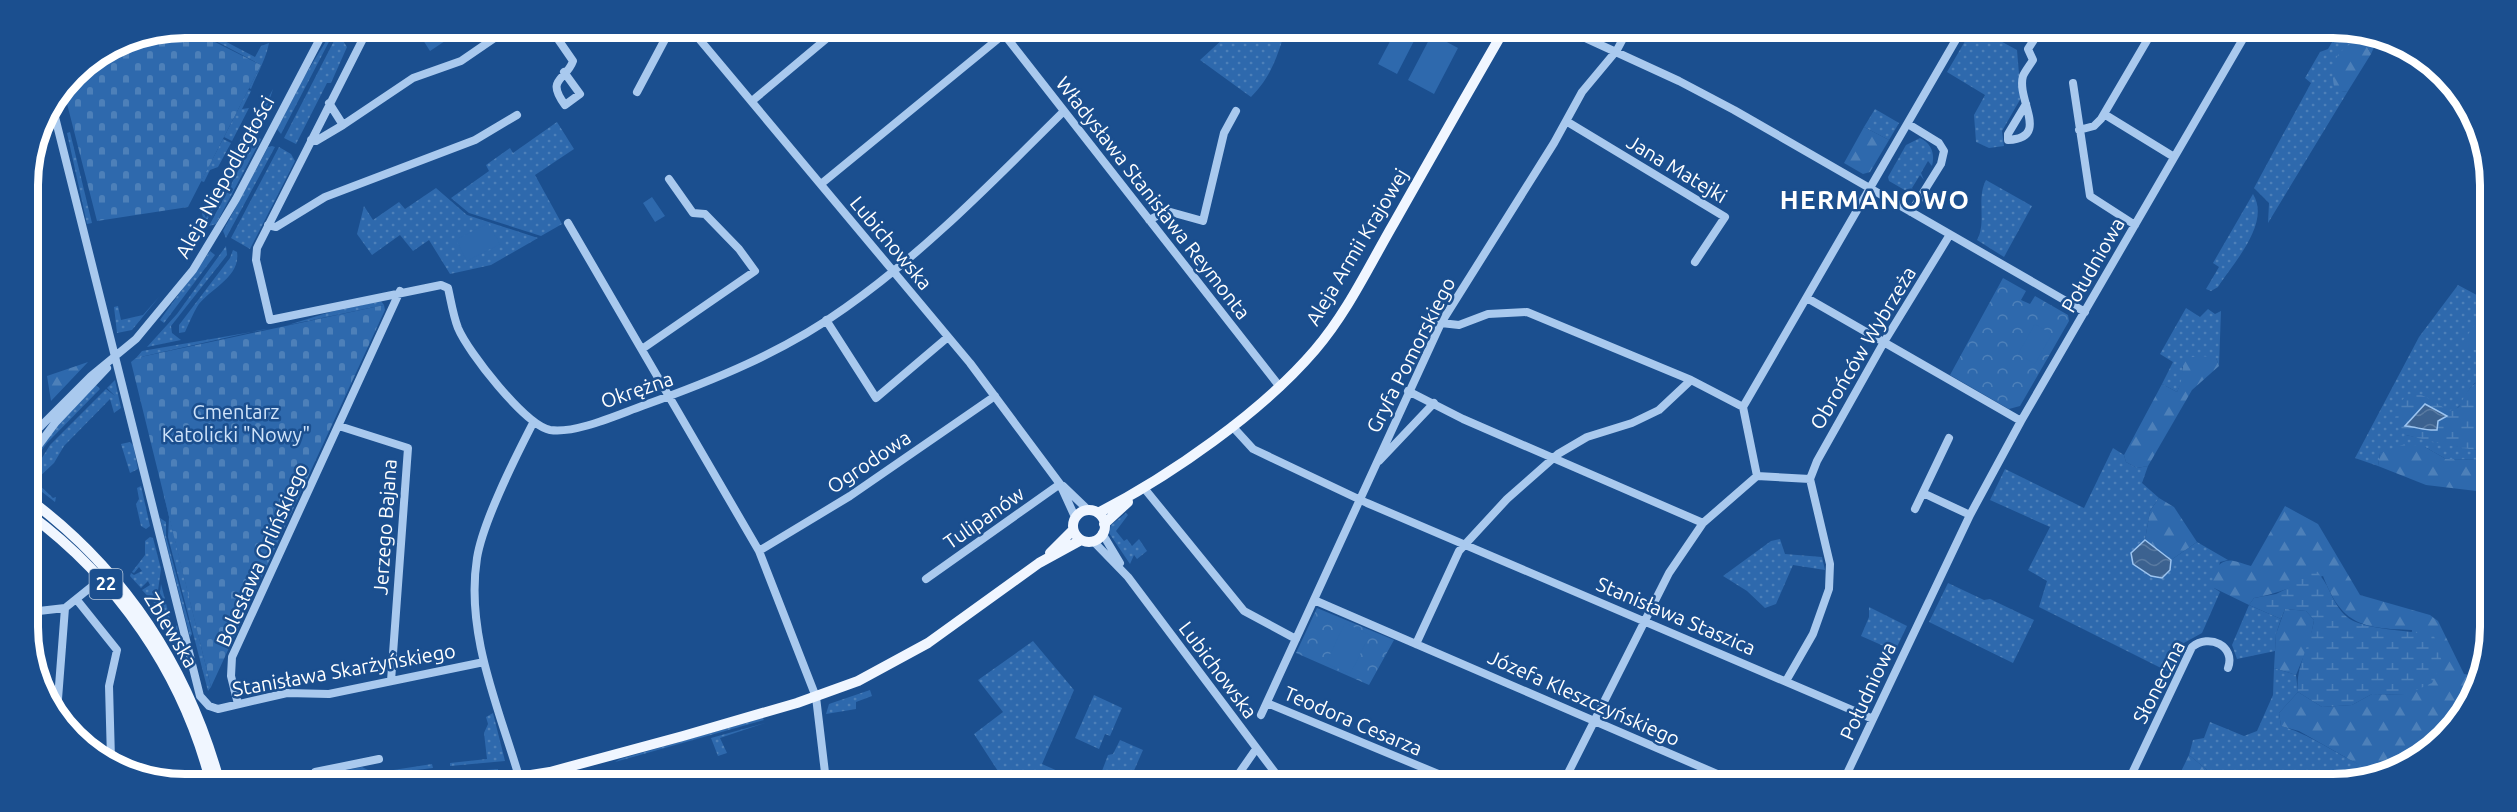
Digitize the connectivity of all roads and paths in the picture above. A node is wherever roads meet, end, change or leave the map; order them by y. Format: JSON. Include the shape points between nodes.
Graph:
{"nodes":[{"id":1,"x":320,"y":38,"type":"edge"},
{"id":2,"x":363,"y":38,"type":"edge"},
{"id":3,"x":494,"y":38,"type":"edge"},
{"id":4,"x":557,"y":38,"type":"edge"},
{"id":5,"x":666,"y":38,"type":"edge"},
{"id":6,"x":698,"y":38,"type":"edge"},
{"id":7,"x":827,"y":38,"type":"edge"},
{"id":8,"x":994,"y":38,"type":"edge"},
{"id":9,"x":1007,"y":38,"type":"edge"},
{"id":10,"x":1499,"y":38,"type":"edge"},
{"id":11,"x":1584,"y":38,"type":"edge"},
{"id":12,"x":1623,"y":38,"type":"edge"},
{"id":13,"x":1958,"y":38,"type":"edge"},
{"id":14,"x":2035,"y":38,"type":"edge"},
{"id":15,"x":2148,"y":38,"type":"edge"},
{"id":16,"x":2243,"y":38,"type":"edge"},
{"id":17,"x":1614,"y":53,"type":"junction"},
{"id":18,"x":564,"y":72,"type":"dead end"},
{"id":19,"x":2073,"y":83,"type":"dead end"},
{"id":20,"x":637,"y":92,"type":"dead end"},
{"id":21,"x":752,"y":101,"type":"junction"},
{"id":22,"x":329,"y":103,"type":"junction"},
{"id":23,"x":2026,"y":104,"type":"dead end"},
{"id":24,"x":1064,"y":111,"type":"junction"},
{"id":25,"x":1236,"y":111,"type":"dead end"},
{"id":26,"x":2104,"y":114,"type":"junction"},
{"id":27,"x":517,"y":115,"type":"dead end"},
{"id":28,"x":55,"y":116,"type":"edge"},
{"id":29,"x":1566,"y":121,"type":"junction"},
{"id":30,"x":1908,"y":124,"type":"junction"},
{"id":31,"x":343,"y":125,"type":"junction"},
{"id":32,"x":2079,"y":130,"type":"junction"},
{"id":33,"x":311,"y":140,"type":"junction"},
{"id":34,"x":2174,"y":157,"type":"junction"},
{"id":35,"x":669,"y":180,"type":"dead end"},
{"id":36,"x":821,"y":184,"type":"junction"},
{"id":37,"x":1869,"y":189,"type":"junction"},
{"id":38,"x":277,"y":208,"type":"junction"},
{"id":39,"x":1911,"y":212,"type":"junction"},
{"id":40,"x":291,"y":216,"type":"junction"},
{"id":41,"x":1149,"y":220,"type":"junction"},
{"id":42,"x":568,"y":224,"type":"dead end"},
{"id":43,"x":268,"y":225,"type":"junction"},
{"id":44,"x":2135,"y":225,"type":"junction"},
{"id":45,"x":1950,"y":236,"type":"junction"},
{"id":46,"x":1695,"y":262,"type":"dead end"},
{"id":47,"x":892,"y":271,"type":"junction"},
{"id":48,"x":400,"y":291,"type":"junction"},
{"id":49,"x":1807,"y":298,"type":"junction"},
{"id":50,"x":2085,"y":312,"type":"junction"},
{"id":51,"x":826,"y":320,"type":"junction"},
{"id":52,"x":1441,"y":323,"type":"junction"},
{"id":53,"x":948,"y":337,"type":"junction"},
{"id":54,"x":1884,"y":342,"type":"junction"},
{"id":55,"x":642,"y":349,"type":"junction"},
{"id":56,"x":115,"y":359,"type":"junction"},
{"id":57,"x":1691,"y":380,"type":"junction"},
{"id":58,"x":1280,"y":387,"type":"junction"},
{"id":59,"x":1408,"y":391,"type":"junction"},
{"id":60,"x":995,"y":396,"type":"junction"},
{"id":61,"x":669,"y":397,"type":"junction"},
{"id":62,"x":1434,"y":403,"type":"junction"},
{"id":63,"x":1743,"y":407,"type":"junction"},
{"id":64,"x":2021,"y":421,"type":"junction"},
{"id":65,"x":533,"y":423,"type":"junction"},
{"id":66,"x":339,"y":426,"type":"junction"},
{"id":67,"x":1232,"y":426,"type":"junction"},
{"id":68,"x":38,"y":429,"type":"edge"},
{"id":69,"x":1949,"y":438,"type":"dead end"},
{"id":70,"x":38,"y":446,"type":"edge"},
{"id":71,"x":1554,"y":457,"type":"junction"},
{"id":72,"x":1375,"y":466,"type":"junction"},
{"id":73,"x":1757,"y":476,"type":"junction"},
{"id":74,"x":1810,"y":479,"type":"junction"},
{"id":75,"x":1060,"y":484,"type":"junction"},
{"id":76,"x":1143,"y":489,"type":"junction"},
{"id":77,"x":1923,"y":493,"type":"junction"},
{"id":78,"x":1360,"y":499,"type":"junction"},
{"id":79,"x":38,"y":507,"type":"edge"},
{"id":80,"x":1915,"y":509,"type":"dead end"},
{"id":81,"x":1093,"y":511,"type":"junction"},
{"id":82,"x":1970,"y":515,"type":"junction"},
{"id":83,"x":1075,"y":517,"type":"junction"},
{"id":84,"x":38,"y":521,"type":"edge"},
{"id":85,"x":1702,"y":523,"type":"junction"},
{"id":86,"x":1103,"y":528,"type":"junction"},
{"id":87,"x":1073,"y":530,"type":"junction"},
{"id":88,"x":1082,"y":540,"type":"junction"},
{"id":89,"x":1093,"y":541,"type":"junction"},
{"id":90,"x":1466,"y":545,"type":"junction"},
{"id":91,"x":759,"y":551,"type":"junction"},
{"id":92,"x":1039,"y":563,"type":"junction"},
{"id":93,"x":1128,"y":577,"type":"junction"},
{"id":94,"x":101,"y":579,"type":"junction"},
{"id":95,"x":926,"y":579,"type":"dead end"},
{"id":96,"x":77,"y":600,"type":"junction"},
{"id":97,"x":1314,"y":600,"type":"junction"},
{"id":98,"x":65,"y":608,"type":"junction"},
{"id":99,"x":38,"y":611,"type":"edge"},
{"id":100,"x":1645,"y":621,"type":"junction"},
{"id":101,"x":1296,"y":639,"type":"junction"},
{"id":102,"x":1416,"y":644,"type":"junction"},
{"id":103,"x":484,"y":662,"type":"junction"},
{"id":104,"x":2229,"y":668,"type":"dead end"},
{"id":105,"x":391,"y":681,"type":"junction"},
{"id":106,"x":1786,"y":681,"type":"junction"},
{"id":107,"x":58,"y":692,"type":"junction"},
{"id":108,"x":53,"y":693,"type":"edge"},
{"id":109,"x":816,"y":697,"type":"junction"},
{"id":110,"x":58,"y":701,"type":"edge"},
{"id":111,"x":1267,"y":703,"type":"junction"},
{"id":112,"x":238,"y":704,"type":"junction"},
{"id":113,"x":1261,"y":715,"type":"dead end"},
{"id":114,"x":1873,"y":719,"type":"junction"},
{"id":115,"x":1594,"y":721,"type":"junction"},
{"id":116,"x":1256,"y":749,"type":"junction"},
{"id":117,"x":111,"y":755,"type":"edge"},
{"id":118,"x":379,"y":759,"type":"dead end"},
{"id":119,"x":208,"y":774,"type":"edge"},
{"id":120,"x":217,"y":774,"type":"edge"},
{"id":121,"x":314,"y":774,"type":"edge"},
{"id":122,"x":518,"y":774,"type":"edge"},
{"id":123,"x":542,"y":774,"type":"edge"},
{"id":124,"x":825,"y":774,"type":"edge"},
{"id":125,"x":1239,"y":774,"type":"edge"},
{"id":126,"x":1275,"y":774,"type":"edge"},
{"id":127,"x":1438,"y":774,"type":"edge"},
{"id":128,"x":1568,"y":774,"type":"edge"},
{"id":129,"x":1717,"y":774,"type":"edge"},
{"id":130,"x":1846,"y":774,"type":"edge"},
{"id":131,"x":2132,"y":774,"type":"edge"}],
"edges":[{"from":1,"to":56,"type":"street","name":"Aleja Niepodległości","via":[[215,235],[155,318]]},
{"from":2,"to":22,"type":"street"},
{"from":3,"to":31,"type":"street","via":[[461,61],[413,78]]},
{"from":4,"to":18,"type":"street","via":[[573,61]]},
{"from":5,"to":20,"type":"street"},
{"from":6,"to":21,"type":"street","name":"Lubichowska"},
{"from":7,"to":21,"type":"street"},
{"from":8,"to":36,"type":"street"},
{"from":9,"to":24,"type":"street","name":"Władysława Stanisława Reymonta"},
{"from":10,"to":58,"type":"main road","name":"Aleja Armii Krajowej","via":[[1335,323]]},
{"from":11,"to":17,"type":"street"},
{"from":12,"to":17,"type":"street","name":"Gryfa Pomorskiego"},
{"from":13,"to":30,"type":"street"},
{"from":14,"to":23,"type":"street","via":[[2028,49],[2033,60],[2022,78]]},
{"from":15,"to":26,"type":"street"},
{"from":16,"to":34,"type":"street","name":"Południowa"},
{"from":17,"to":29,"type":"street","name":"Gryfa Pomorskiego","via":[[1588,84]]},
{"from":17,"to":37,"type":"street","via":[[1679,81]]},
{"from":19,"to":32,"type":"street"},
{"from":21,"to":36,"type":"street","name":"Lubichowska"},
{"from":22,"to":31,"type":"street"},
{"from":22,"to":33,"type":"street"},
{"from":24,"to":41,"type":"street","name":"Władysława Stanisława Reymonta"},
{"from":24,"to":47,"type":"street","name":"Okrężna","via":[[956,217]]},
{"from":25,"to":41,"type":"street","via":[[1224,133],[1203,221],[1167,211]]},
{"from":26,"to":32,"type":"street","via":[[2094,126]]},
{"from":26,"to":34,"type":"street"},
{"from":27,"to":40,"type":"street","via":[[475,140],[325,197]]},
{"from":28,"to":56,"type":"street"},
{"from":29,"to":46,"type":"street","name":"Jana Matejki","via":[[1725,217]]},
{"from":29,"to":52,"type":"street","name":"Gryfa Pomorskiego"},
{"from":30,"to":37,"type":"street"},
{"from":30,"to":39,"type":"street","via":[[1940,143],[1944,151],[1941,164]]},
{"from":31,"to":33,"type":"street","via":[[316,141]]},
{"from":32,"to":44,"type":"street","via":[[2090,196]]},
{"from":33,"to":38,"type":"street"},
{"from":34,"to":44,"type":"street","name":"Południowa"},
{"from":35,"to":55,"type":"street","via":[[693,213],[705,214],[755,271]]},
{"from":36,"to":47,"type":"street","name":"Lubichowska"},
{"from":37,"to":39,"type":"street"},
{"from":37,"to":49,"type":"street"},
{"from":38,"to":40,"type":"street"},
{"from":38,"to":43,"type":"street"},
{"from":39,"to":45,"type":"street"},
{"from":40,"to":43,"type":"street","via":[[276,227]]},
{"from":41,"to":58,"type":"street","name":"Władysława Stanisława Reymonta"},
{"from":42,"to":55,"type":"street"},
{"from":43,"to":48,"type":"street","via":[[256,260],[270,320]]},
{"from":44,"to":50,"type":"street","name":"Południowa"},
{"from":45,"to":50,"type":"street"},
{"from":45,"to":54,"type":"street","name":"Obrońców Wybrzeża"},
{"from":47,"to":51,"type":"street","name":"Okrężna"},
{"from":47,"to":53,"type":"street","name":"Lubichowska"},
{"from":48,"to":65,"type":"street","via":[[441,285],[448,288],[466,344],[484,370]]},
{"from":48,"to":66,"type":"street","name":"Bolesława Orlińskiego"},
{"from":49,"to":54,"type":"street"},
{"from":49,"to":63,"type":"street"},
{"from":50,"to":64,"type":"street","name":"Południowa"},
{"from":51,"to":53,"type":"street","via":[[876,398]]},
{"from":51,"to":61,"type":"street","name":"Okrężna","via":[[734,371]]},
{"from":52,"to":57,"type":"street","via":[[1459,324],[1488,314],[1527,312]]},
{"from":52,"to":59,"type":"street","name":"Gryfa Pomorskiego"},
{"from":53,"to":60,"type":"street","name":"Lubichowska"},
{"from":54,"to":64,"type":"street"},
{"from":54,"to":74,"type":"street","name":"Obrońców Wybrzeża"},
{"from":55,"to":61,"type":"street"},
{"from":56,"to":68,"type":"street","name":"Aleja Niepodległości","via":[[91,376]]},
{"from":56,"to":70,"type":"street","name":"Aleja Niepodległości"},
{"from":56,"to":112,"type":"street","name":"Stanisława Skarżyńskiego","via":[[201,696],[209,706],[218,709]]},
{"from":57,"to":63,"type":"street"},
{"from":57,"to":71,"type":"street","via":[[1667,404],[1632,423],[1587,437]]},
{"from":58,"to":67,"type":"main road","name":"Aleja Armii Krajowej"},
{"from":59,"to":62,"type":"street"},
{"from":59,"to":72,"type":"street","name":"Gryfa Pomorskiego"},
{"from":60,"to":75,"type":"street","name":"Lubichowska"},
{"from":60,"to":91,"type":"street","name":"Ogrodowa","via":[[850,496]]},
{"from":61,"to":65,"type":"street","name":"Okrężna","via":[[566,431],[549,430]]},
{"from":61,"to":91,"type":"street"},
{"from":62,"to":71,"type":"street"},
{"from":62,"to":72,"type":"street"},
{"from":63,"to":73,"type":"street"},
{"from":64,"to":82,"type":"street","name":"Południowa"},
{"from":65,"to":103,"type":"street","via":[[483,534],[477,557],[473,595]]},
{"from":66,"to":105,"type":"street","name":"Jerzego Bajana","via":[[408,448]]},
{"from":66,"to":112,"type":"street","name":"Bolesława Orlińskiego","via":[[232,657],[231,676]]},
{"from":67,"to":76,"type":"main road","name":"Aleja Armii Krajowej"},
{"from":67,"to":78,"type":"street","name":"Stanisława Staszica","via":[[1253,449]]},
{"from":69,"to":77,"type":"street"},
{"from":71,"to":85,"type":"street"},
{"from":71,"to":90,"type":"street","via":[[1507,499]]},
{"from":72,"to":78,"type":"street","name":"Gryfa Pomorskiego"},
{"from":73,"to":74,"type":"street"},
{"from":73,"to":85,"type":"street"},
{"from":74,"to":106,"type":"street","via":[[1828,555],[1830,589],[1813,634]]},
{"from":75,"to":81,"type":"street","name":"Lubichowska"},
{"from":75,"to":83,"type":"street","name":"Lubichowska"},
{"from":75,"to":95,"type":"street","name":"Tulipanów"},
{"from":76,"to":81,"type":"main road","name":"Aleja Armii Krajowej"},
{"from":76,"to":86,"type":"main road","name":"Aleja Armii Krajowej"},
{"from":76,"to":101,"type":"street","via":[[1244,611]]},
{"from":77,"to":80,"type":"street"},
{"from":77,"to":82,"type":"street"},
{"from":78,"to":90,"type":"street","name":"Stanisława Staszica"},
{"from":78,"to":97,"type":"street","name":"Gryfa Pomorskiego"},
{"from":79,"to":120,"type":"main road","name":"Zblewska","number":"22","via":[[98,559],[147,620],[190,698]]},
{"from":81,"to":83,"type":"main road"},
{"from":81,"to":86,"type":"main road"},
{"from":82,"to":114,"type":"street","name":"Południowa"},
{"from":83,"to":87,"type":"main road"},
{"from":84,"to":94,"type":"main road","name":"Zblewska","number":"22"},
{"from":85,"to":100,"type":"street"},
{"from":86,"to":89,"type":"main road"},
{"from":86,"to":93,"type":"street","name":"Lubichowska"},
{"from":87,"to":88,"type":"main road"},
{"from":87,"to":92,"type":"main road"},
{"from":88,"to":89,"type":"main road"},
{"from":88,"to":92,"type":"main road"},
{"from":89,"to":93,"type":"street","name":"Lubichowska"},
{"from":90,"to":100,"type":"street","name":"Stanisława Staszica"},
{"from":90,"to":102,"type":"street","via":[[1459,551]]},
{"from":91,"to":109,"type":"street"},
{"from":92,"to":109,"type":"main road","via":[[928,643],[892,664]]},
{"from":93,"to":116,"type":"street","name":"Lubichowska"},
{"from":94,"to":96,"type":"street"},
{"from":94,"to":119,"type":"main road","name":"Zblewska","number":"22","via":[[142,630],[165,669],[197,736]]},
{"from":96,"to":98,"type":"street"},
{"from":96,"to":117,"type":"street","via":[[117,650],[109,686]]},
{"from":97,"to":101,"type":"street","name":"Gryfa Pomorskiego"},
{"from":97,"to":102,"type":"street","name":"Józefa Kleszczyńskiego"},
{"from":98,"to":99,"type":"street"},
{"from":98,"to":107,"type":"street"},
{"from":100,"to":106,"type":"street","name":"Stanisława Staszica"},
{"from":100,"to":115,"type":"street"},
{"from":101,"to":111,"type":"street","name":"Gryfa Pomorskiego"},
{"from":102,"to":115,"type":"street","name":"Józefa Kleszczyńskiego"},
{"from":103,"to":105,"type":"street","name":"Stanisława Skarżyńskiego"},
{"from":103,"to":122,"type":"street"},
{"from":104,"to":131,"type":"street","name":"Słoneczna","via":[[2228,651],[2221,645],[2209,640],[2192,646]]},
{"from":105,"to":112,"type":"street","name":"Stanisława Skarżyńskiego","via":[[329,694],[287,693]]},
{"from":106,"to":114,"type":"street","name":"Stanisława Staszica"},
{"from":107,"to":108,"type":"street"},
{"from":107,"to":110,"type":"street"},
{"from":109,"to":123,"type":"main road"},
{"from":109,"to":124,"type":"street"},
{"from":111,"to":113,"type":"street","name":"Gryfa Pomorskiego"},
{"from":111,"to":127,"type":"street","name":"Teodora Cesarza"},
{"from":114,"to":130,"type":"street","name":"Południowa"},
{"from":115,"to":128,"type":"street"},
{"from":115,"to":129,"type":"street","name":"Józefa Kleszczyńskiego"},
{"from":116,"to":125,"type":"street"},
{"from":116,"to":126,"type":"street","name":"Lubichowska"},
{"from":118,"to":121,"type":"street"}]}
